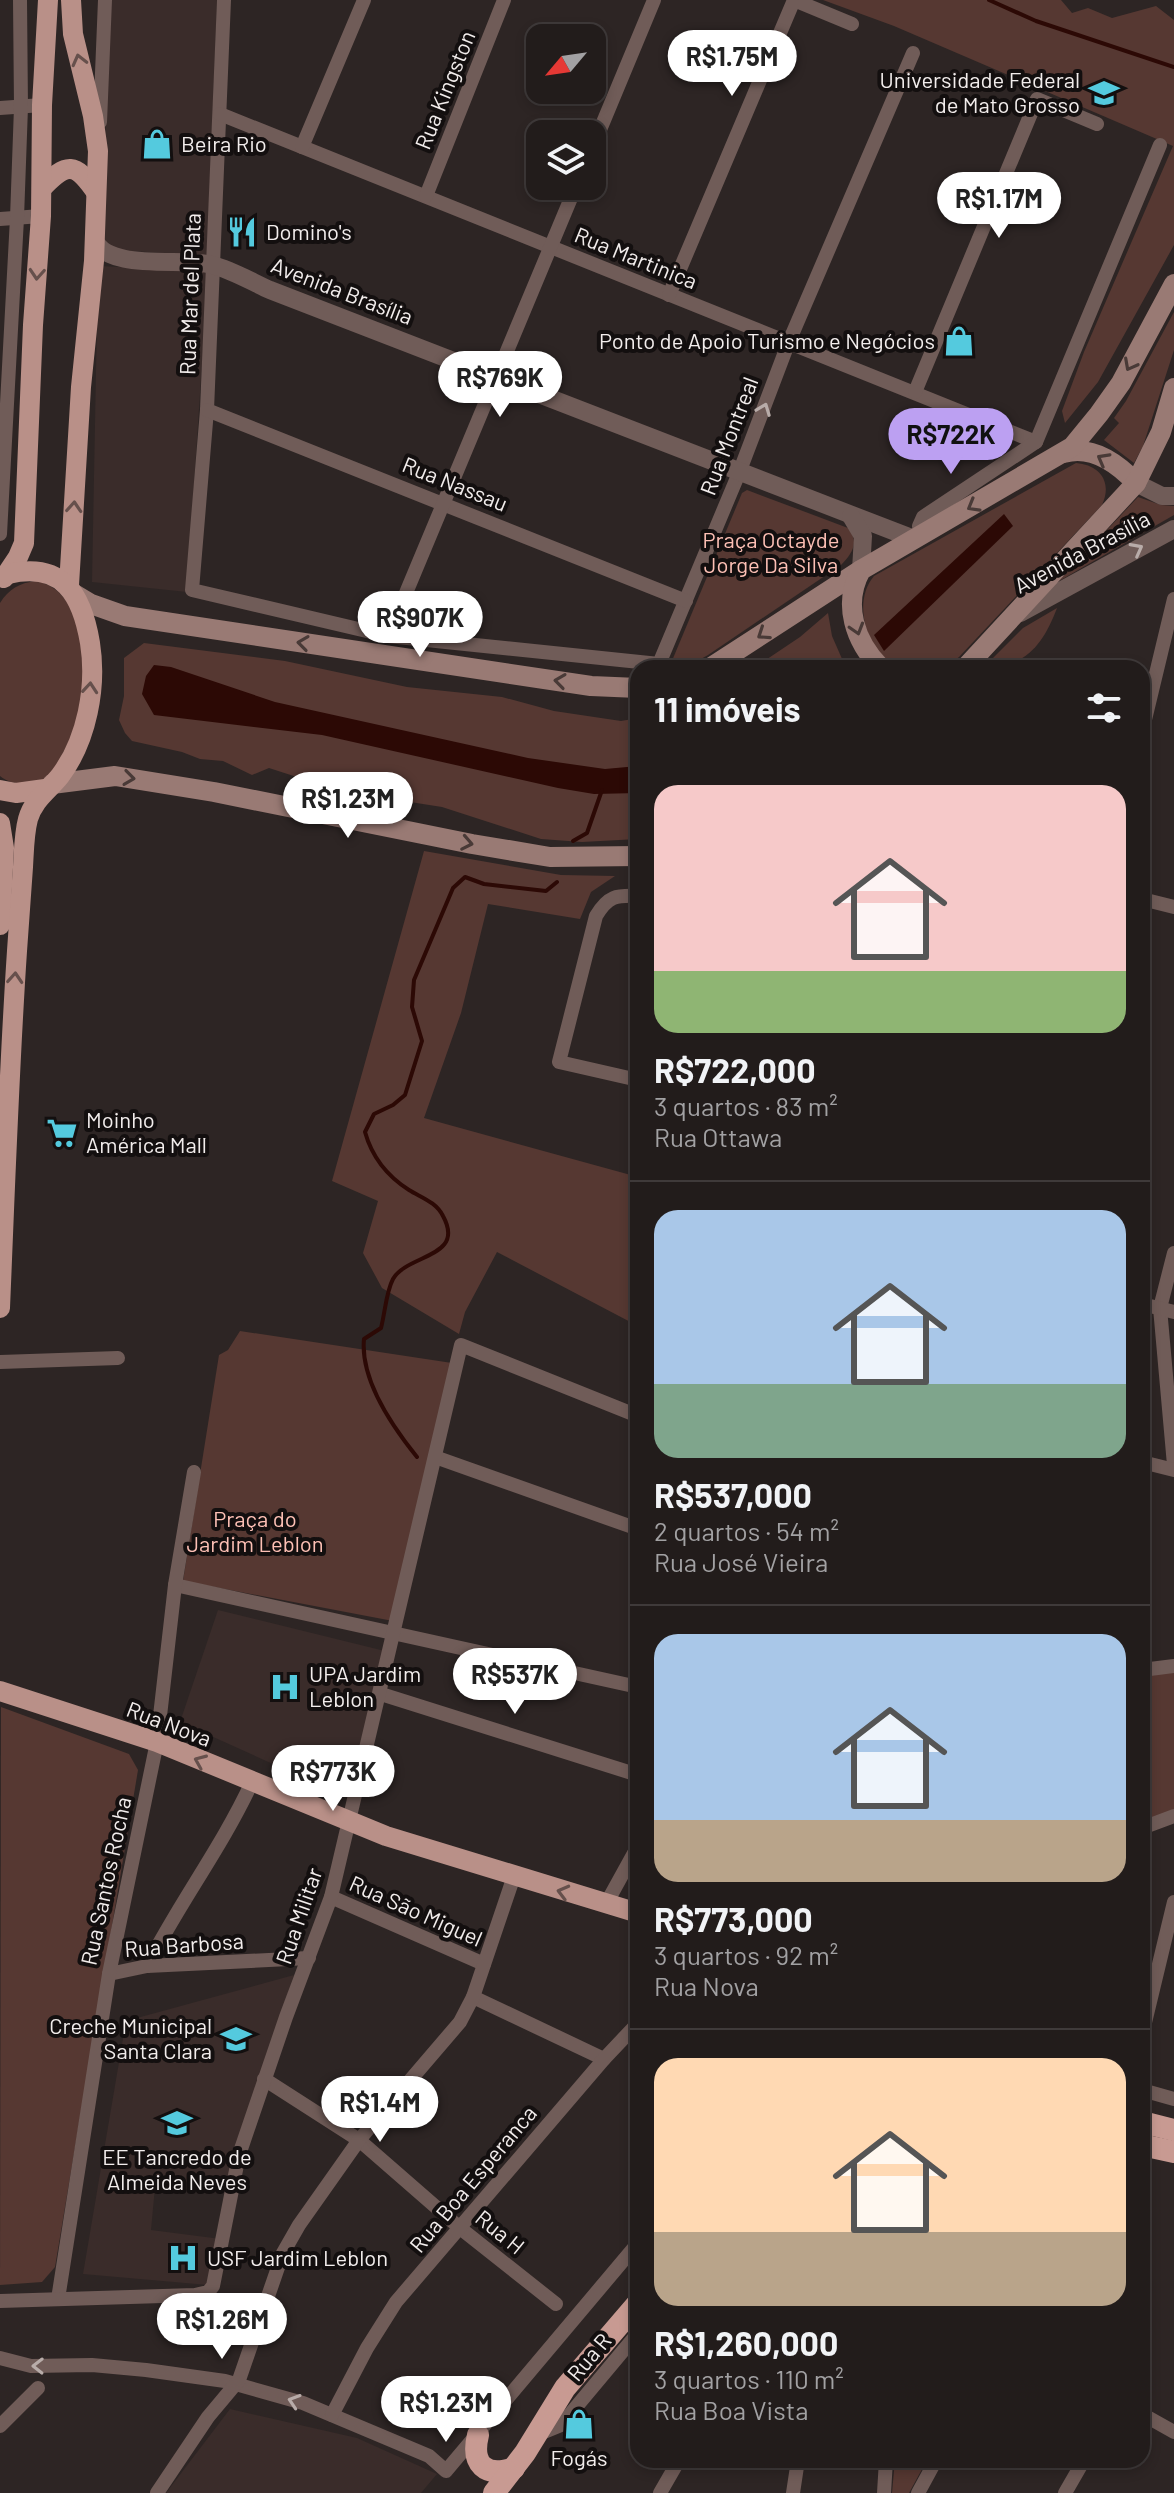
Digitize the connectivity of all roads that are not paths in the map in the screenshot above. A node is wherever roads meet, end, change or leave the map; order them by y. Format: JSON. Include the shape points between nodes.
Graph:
{"nodes":[{"id":1,"x":20,"y":0,"type":"edge"},
{"id":2,"x":48,"y":0,"type":"edge"},
{"id":3,"x":71,"y":0,"type":"edge"},
{"id":4,"x":105,"y":0,"type":"edge"},
{"id":5,"x":224,"y":0,"type":"edge"},
{"id":6,"x":364,"y":0,"type":"edge"},
{"id":7,"x":504,"y":0,"type":"edge"},
{"id":8,"x":654,"y":0,"type":"edge"},
{"id":9,"x":852,"y":24,"type":"dead end"},
{"id":10,"x":913,"y":53,"type":"dead end"},
{"id":11,"x":31,"y":106,"type":"junction"},
{"id":12,"x":0,"y":108,"type":"edge"},
{"id":13,"x":220,"y":114,"type":"junction"},
{"id":14,"x":604,"y":120,"type":"edge"},
{"id":15,"x":1097,"y":124,"type":"dead end"},
{"id":16,"x":1160,"y":145,"type":"dead end"},
{"id":17,"x":302,"y":147,"type":"junction"},
{"id":18,"x":98,"y":151,"type":"junction"},
{"id":19,"x":42,"y":188,"type":"junction"},
{"id":20,"x":96,"y":192,"type":"junction"},
{"id":21,"x":426,"y":196,"type":"junction"},
{"id":22,"x":570,"y":200,"type":"edge"},
{"id":23,"x":41,"y":216,"type":"junction"},
{"id":24,"x":17,"y":218,"type":"junction"},
{"id":25,"x":0,"y":219,"type":"edge"},
{"id":26,"x":94,"y":239,"type":"junction"},
{"id":27,"x":551,"y":247,"type":"junction"},
{"id":28,"x":124,"y":259,"type":"junction"},
{"id":29,"x":212,"y":264,"type":"junction"},
{"id":30,"x":92,"y":280,"type":"junction"},
{"id":31,"x":1174,"y":284,"type":"edge"},
{"id":32,"x":669,"y":295,"type":"junction"},
{"id":33,"x":15,"y":326,"type":"edge"},
{"id":34,"x":788,"y":344,"type":"junction"},
{"id":35,"x":497,"y":376,"type":"junction"},
{"id":36,"x":1174,"y":388,"type":"edge"},
{"id":37,"x":915,"y":392,"type":"junction"},
{"id":38,"x":207,"y":410,"type":"junction"},
{"id":39,"x":3,"y":436,"type":"edge"},
{"id":40,"x":28,"y":438,"type":"junction"},
{"id":41,"x":1036,"y":442,"type":"junction"},
{"id":42,"x":1064,"y":453,"type":"junction"},
{"id":43,"x":739,"y":473,"type":"junction"},
{"id":44,"x":1136,"y":483,"type":"junction"},
{"id":45,"x":1174,"y":496,"type":"edge"},
{"id":46,"x":444,"y":503,"type":"junction"},
{"id":47,"x":851,"y":516,"type":"junction"},
{"id":48,"x":1174,"y":529,"type":"edge"},
{"id":49,"x":0,"y":534,"type":"edge"},
{"id":50,"x":918,"y":537,"type":"junction"},
{"id":51,"x":858,"y":577,"type":"junction"},
{"id":52,"x":4,"y":578,"type":"edge"},
{"id":53,"x":72,"y":590,"type":"junction"},
{"id":54,"x":192,"y":590,"type":"joint"},
{"id":55,"x":1174,"y":599,"type":"edge"},
{"id":56,"x":686,"y":601,"type":"junction"},
{"id":57,"x":1014,"y":616,"type":"junction"},
{"id":58,"x":388,"y":636,"type":"junction"},
{"id":59,"x":661,"y":660,"type":"edge"},
{"id":60,"x":723,"y":660,"type":"edge"},
{"id":61,"x":874,"y":660,"type":"edge"},
{"id":62,"x":973,"y":660,"type":"edge"},
{"id":63,"x":630,"y":661,"type":"edge"},
{"id":64,"x":630,"y":688,"type":"edge"},
{"id":65,"x":1150,"y":699,"type":"edge"},
{"id":66,"x":48,"y":787,"type":"junction"},
{"id":67,"x":0,"y":790,"type":"edge"},
{"id":68,"x":0,"y":823,"type":"edge"},
{"id":69,"x":630,"y":856,"type":"edge"},
{"id":70,"x":630,"y":896,"type":"edge"},
{"id":71,"x":1150,"y":901,"type":"edge"},
{"id":72,"x":1174,"y":907,"type":"edge"},
{"id":73,"x":0,"y":925,"type":"edge"},
{"id":74,"x":630,"y":1078,"type":"edge"},
{"id":75,"x":1174,"y":1253,"type":"edge"},
{"id":76,"x":0,"y":1308,"type":"edge"},
{"id":77,"x":1167,"y":1310,"type":"edge"},
{"id":78,"x":118,"y":1358,"type":"dead end"},
{"id":79,"x":0,"y":1362,"type":"edge"},
{"id":80,"x":630,"y":1413,"type":"edge"},
{"id":81,"x":435,"y":1457,"type":"junction"},
{"id":82,"x":1150,"y":1463,"type":"edge"},
{"id":83,"x":1174,"y":1467,"type":"edge"},
{"id":84,"x":194,"y":1472,"type":"dead end"},
{"id":85,"x":630,"y":1526,"type":"edge"},
{"id":86,"x":175,"y":1585,"type":"junction"},
{"id":87,"x":396,"y":1631,"type":"junction"},
{"id":88,"x":1174,"y":1666,"type":"edge"},
{"id":89,"x":1150,"y":1669,"type":"edge"},
{"id":90,"x":630,"y":1685,"type":"edge"},
{"id":91,"x":0,"y":1691,"type":"edge"},
{"id":92,"x":381,"y":1694,"type":"junction"},
{"id":93,"x":157,"y":1742,"type":"junction"},
{"id":94,"x":630,"y":1772,"type":"edge"},
{"id":95,"x":252,"y":1782,"type":"junction"},
{"id":96,"x":1174,"y":1816,"type":"edge"},
{"id":97,"x":350,"y":1823,"type":"junction"},
{"id":98,"x":1150,"y":1825,"type":"edge"},
{"id":99,"x":630,"y":1860,"type":"edge"},
{"id":100,"x":514,"y":1876,"type":"junction"},
{"id":101,"x":331,"y":1897,"type":"junction"},
{"id":102,"x":1174,"y":1902,"type":"edge"},
{"id":103,"x":606,"y":1904,"type":"junction"},
{"id":104,"x":630,"y":1911,"type":"edge"},
{"id":105,"x":309,"y":1958,"type":"junction"},
{"id":106,"x":484,"y":1964,"type":"junction"},
{"id":107,"x":147,"y":1966,"type":"junction"},
{"id":108,"x":109,"y":1974,"type":"junction"},
{"id":109,"x":473,"y":1997,"type":"junction"},
{"id":110,"x":1150,"y":2002,"type":"edge"},
{"id":111,"x":630,"y":2031,"type":"edge"},
{"id":112,"x":604,"y":2059,"type":"junction"},
{"id":113,"x":264,"y":2079,"type":"junction"},
{"id":114,"x":1150,"y":2092,"type":"edge"},
{"id":115,"x":1174,"y":2099,"type":"edge"},
{"id":116,"x":1150,"y":2124,"type":"edge"},
{"id":117,"x":1174,"y":2130,"type":"edge"},
{"id":118,"x":359,"y":2140,"type":"junction"},
{"id":119,"x":1150,"y":2147,"type":"edge"},
{"id":120,"x":1174,"y":2152,"type":"edge"},
{"id":121,"x":460,"y":2228,"type":"junction"},
{"id":122,"x":630,"y":2253,"type":"edge"},
{"id":123,"x":58,"y":2299,"type":"junction"},
{"id":124,"x":0,"y":2301,"type":"edge"},
{"id":125,"x":556,"y":2304,"type":"dead end"},
{"id":126,"x":630,"y":2312,"type":"edge"},
{"id":127,"x":630,"y":2343,"type":"edge"},
{"id":128,"x":0,"y":2358,"type":"edge"},
{"id":129,"x":236,"y":2384,"type":"junction"},
{"id":130,"x":38,"y":2388,"type":"dead end"},
{"id":131,"x":332,"y":2415,"type":"junction"},
{"id":132,"x":1150,"y":2418,"type":"edge"},
{"id":133,"x":0,"y":2426,"type":"edge"},
{"id":134,"x":1174,"y":2432,"type":"edge"},
{"id":135,"x":478,"y":2435,"type":"junction"},
{"id":136,"x":535,"y":2436,"type":"junction"},
{"id":137,"x":514,"y":2468,"type":"junction"},
{"id":138,"x":674,"y":2468,"type":"edge"},
{"id":139,"x":797,"y":2468,"type":"edge"},
{"id":140,"x":886,"y":2468,"type":"edge"},
{"id":141,"x":932,"y":2468,"type":"edge"},
{"id":142,"x":1079,"y":2468,"type":"edge"},
{"id":143,"x":157,"y":2493,"type":"edge"},
{"id":144,"x":494,"y":2493,"type":"edge"},
{"id":145,"x":660,"y":2493,"type":"edge"},
{"id":146,"x":793,"y":2493,"type":"edge"},
{"id":147,"x":884,"y":2493,"type":"edge"},
{"id":148,"x":918,"y":2493,"type":"edge"},
{"id":149,"x":1065,"y":2493,"type":"edge"}],
"edges":[{"from":1,"to":11,"type":"street"},
{"from":2,"to":11,"type":"main road"},
{"from":18,"to":3,"type":"main road","one_way":true,"via":[[73,34]]},
{"from":4,"to":18,"type":"street"},
{"from":5,"to":13,"type":"street","name":"Rua Mar del Plata"},
{"from":6,"to":17,"type":"street"},
{"from":7,"to":21,"type":"street","name":"Rua Kingston"},
{"from":8,"to":14,"type":"street"},
{"from":9,"to":32,"type":"street","via":[[794,0]]},
{"from":10,"to":34,"type":"street","name":"Rua Montreal"},
{"from":11,"to":12,"type":"street"},
{"from":11,"to":19,"type":"main road"},
{"from":11,"to":24,"type":"street"},
{"from":13,"to":17,"type":"street","name":"Rua Martinica"},
{"from":13,"to":29,"type":"street","name":"Rua Mar del Plata"},
{"from":15,"to":37,"type":"street","via":[[1037,99]]},
{"from":16,"to":41,"type":"street"},
{"from":17,"to":21,"type":"street","name":"Rua Martinica"},
{"from":18,"to":20,"type":"main road"},
{"from":19,"to":20,"type":"main road","via":[[67,168],[84,175]]},
{"from":19,"to":23,"type":"main road"},
{"from":20,"to":26,"type":"main road"},
{"from":21,"to":27,"type":"street","name":"Rua Martinica"},
{"from":22,"to":27,"type":"street"},
{"from":23,"to":24,"type":"street"},
{"from":23,"to":33,"type":"main road","one_way":true},
{"from":24,"to":25,"type":"street"},
{"from":24,"to":33,"type":"street"},
{"from":26,"to":28,"type":"street","via":[[105,253]]},
{"from":26,"to":30,"type":"main road"},
{"from":27,"to":32,"type":"street","name":"Rua Martinica"},
{"from":27,"to":35,"type":"street"},
{"from":28,"to":29,"type":"street","name":"Avenida Brasília"},
{"from":28,"to":30,"type":"street","via":[[103,266]]},
{"from":29,"to":35,"type":"street","name":"Avenida Brasília"},
{"from":29,"to":38,"type":"street","name":"Rua Mar del Plata"},
{"from":53,"to":30,"type":"main road","one_way":true,"via":[[81,387]]},
{"from":31,"to":42,"type":"main road","one_way":true,"via":[[1121,383]]},
{"from":32,"to":34,"type":"street","name":"Rua Martinica"},
{"from":33,"to":39,"type":"street"},
{"from":33,"to":40,"type":"main road"},
{"from":34,"to":37,"type":"street","name":"Rua Martinica"},
{"from":43,"to":34,"type":"street","name":"Rua Montreal","one_way":true},
{"from":35,"to":43,"type":"street","name":"Avenida Brasília"},
{"from":35,"to":46,"type":"street"},
{"from":36,"to":44,"type":"main road","via":[[1161,432]]},
{"from":37,"to":41,"type":"street","name":"Rua Martinica"},
{"from":38,"to":46,"type":"street","name":"Rua Nassau"},
{"from":38,"to":54,"type":"street","name":"Rua Mar del Plata"},
{"from":39,"to":40,"type":"street"},
{"from":39,"to":49,"type":"street"},
{"from":40,"to":52,"type":"main road","via":[[24,543]]},
{"from":41,"to":50,"type":"street","via":[[923,517]]},
{"from":44,"to":42,"type":"main road","one_way":true,"via":[[1096,454]]},
{"from":42,"to":50,"type":"main road","one_way":true},
{"from":43,"to":47,"type":"street","name":"Avenida Brasília"},
{"from":43,"to":56,"type":"street","name":"Rua Montreal"},
{"from":44,"to":45,"type":"street","name":"Avenida Brasília"},
{"from":44,"to":57,"type":"main road"},
{"from":46,"to":56,"type":"street","name":"Rua Nassau"},
{"from":46,"to":58,"type":"street"},
{"from":47,"to":50,"type":"street","name":"Avenida Brasília"},
{"from":47,"to":51,"type":"street","via":[[863,536]]},
{"from":57,"to":48,"type":"street","name":"Avenida Brasília","one_way":true},
{"from":50,"to":51,"type":"main road"},
{"from":51,"to":60,"type":"main road","one_way":true},
{"from":51,"to":61,"type":"main road","one_way":true,"via":[[854,628]]},
{"from":52,"to":53,"type":"main road","via":[[24,570],[45,574]]},
{"from":64,"to":53,"type":"main road","one_way":true,"via":[[125,616],[91,604]]},
{"from":66,"to":53,"type":"main road","one_way":true,"via":[[71,759],[90,699],[90,644]]},
{"from":54,"to":58,"type":"street","name":"Rua Montreal"},
{"from":55,"to":65,"type":"street"},
{"from":56,"to":59,"type":"street","name":"Rua Montreal"},
{"from":57,"to":62,"type":"main road"},
{"from":58,"to":63,"type":"street","name":"Rua Montreal"},
{"from":66,"to":67,"type":"main road"},
{"from":66,"to":69,"type":"main road","one_way":true,"via":[[115,776],[550,857]]},
{"from":76,"to":66,"type":"main road","one_way":true,"via":[[25,834],[35,804]]},
{"from":68,"to":73,"type":"main road"},
{"from":70,"to":74,"type":"street","via":[[604,903],[596,916],[559,1062]]},
{"from":71,"to":72,"type":"street"},
{"from":75,"to":77,"type":"street"},
{"from":77,"to":83,"type":"street"},
{"from":78,"to":79,"type":"street"},
{"from":80,"to":81,"type":"street","name":"Rua Militar","via":[[461,1345]]},
{"from":81,"to":85,"type":"street"},
{"from":81,"to":87,"type":"street","name":"Rua Militar"},
{"from":82,"to":83,"type":"street"},
{"from":84,"to":86,"type":"street","name":"Rua Santos Rocha"},
{"from":86,"to":87,"type":"street"},
{"from":86,"to":93,"type":"street","name":"Rua Santos Rocha"},
{"from":87,"to":90,"type":"street"},
{"from":87,"to":92,"type":"street","name":"Rua Militar"},
{"from":88,"to":89,"type":"street"},
{"from":91,"to":93,"type":"main road","name":"Rua Nova"},
{"from":92,"to":94,"type":"street"},
{"from":92,"to":97,"type":"street","name":"Rua Militar"},
{"from":95,"to":93,"type":"main road","name":"Rua Nova","one_way":true},
{"from":93,"to":108,"type":"street","name":"Rua Santos Rocha"},
{"from":95,"to":97,"type":"main road","name":"Rua Nova"},
{"from":95,"to":107,"type":"street","via":[[235,1821]]},
{"from":96,"to":98,"type":"street"},
{"from":97,"to":100,"type":"main road","name":"Rua Nova"},
{"from":97,"to":101,"type":"street","name":"Rua Militar"},
{"from":99,"to":103,"type":"street"},
{"from":103,"to":100,"type":"main road","name":"Rua Nova","one_way":true},
{"from":100,"to":106,"type":"street"},
{"from":101,"to":105,"type":"street","name":"Rua Militar"},
{"from":101,"to":106,"type":"street","name":"Rua São Miguel"},
{"from":102,"to":110,"type":"street"},
{"from":103,"to":104,"type":"main road","name":"Rua Nova"},
{"from":105,"to":107,"type":"street","name":"Rua Barbosa"},
{"from":105,"to":113,"type":"street","name":"Rua Militar"},
{"from":106,"to":109,"type":"street"},
{"from":107,"to":108,"type":"street","name":"Rua Barbosa"},
{"from":108,"to":123,"type":"street","name":"Rua Santos Rocha"},
{"from":109,"to":112,"type":"street"},
{"from":109,"to":118,"type":"street","via":[[460,2022]]},
{"from":111,"to":112,"type":"street","name":"Rua Boa Esperanca"},
{"from":112,"to":121,"type":"street","name":"Rua Boa Esperanca"},
{"from":113,"to":118,"type":"street","name":"Rua H"},
{"from":113,"to":123,"type":"street","name":"Rua Militar","via":[[239,2155],[211,2290],[195,2295]]},
{"from":114,"to":115,"type":"street"},
{"from":116,"to":117,"type":"highway"},
{"from":118,"to":121,"type":"street","name":"Rua H"},
{"from":118,"to":129,"type":"street","via":[[283,2253]]},
{"from":119,"to":120,"type":"highway"},
{"from":121,"to":125,"type":"street","name":"Rua H"},
{"from":121,"to":131,"type":"street","name":"Rua Boa Esperanca","via":[[396,2302]]},
{"from":122,"to":135,"type":"street"},
{"from":123,"to":124,"type":"street","name":"Rua Militar"},
{"from":126,"to":136,"type":"highway","via":[[565,2388]]},
{"from":127,"to":136,"type":"street","name":"Rua R","via":[[561,2425]]},
{"from":129,"to":128,"type":"street","one_way":true,"via":[[133,2368],[31,2366]]},
{"from":131,"to":129,"type":"street","one_way":true},
{"from":129,"to":143,"type":"street"},
{"from":130,"to":133,"type":"street"},
{"from":131,"to":135,"type":"street","via":[[429,2456],[446,2471]]},
{"from":132,"to":134,"type":"street"},
{"from":135,"to":137,"type":"highway","via":[[475,2451],[480,2465],[497,2472]]},
{"from":136,"to":137,"type":"highway"},
{"from":137,"to":144,"type":"highway"},
{"from":138,"to":145,"type":"street"},
{"from":139,"to":146,"type":"street"},
{"from":140,"to":147,"type":"street"},
{"from":141,"to":148,"type":"street"},
{"from":142,"to":149,"type":"street"}]}
